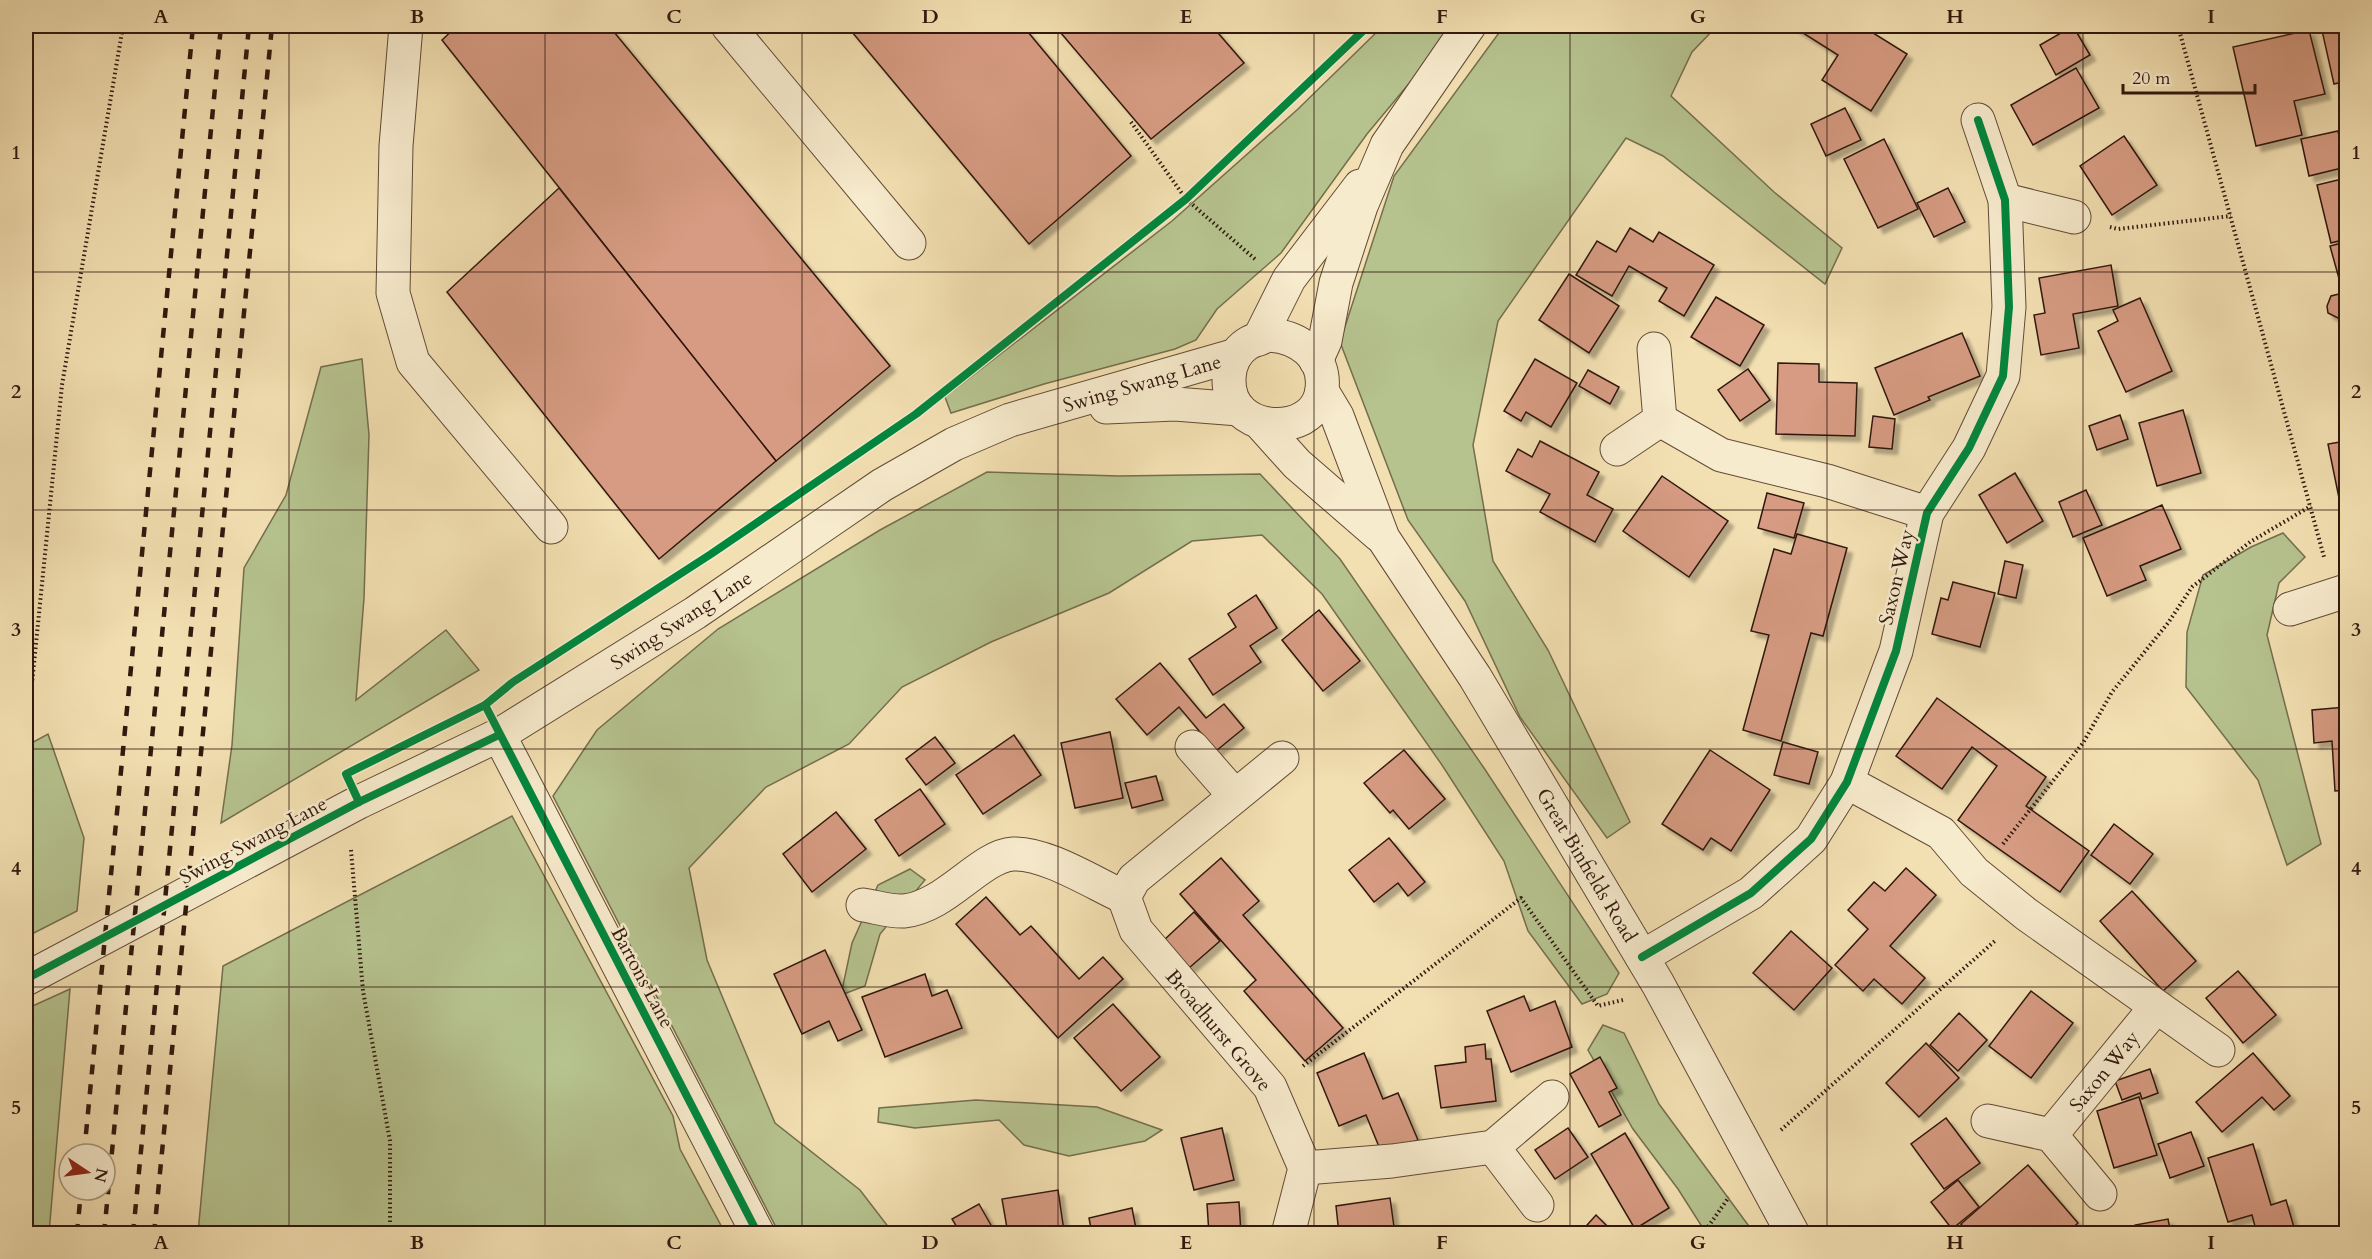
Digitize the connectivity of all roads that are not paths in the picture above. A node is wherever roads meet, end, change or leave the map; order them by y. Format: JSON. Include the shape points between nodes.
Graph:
{"nodes":[{"id":1,"x":406,"y":26,"type":"edge"},
{"id":2,"x":728,"y":26,"type":"edge"},
{"id":3,"x":1469,"y":26,"type":"edge"},
{"id":4,"x":1978,"y":120,"type":"dead end"},
{"id":5,"x":1380,"y":161,"type":"junction"},
{"id":6,"x":2005,"y":200,"type":"junction"},
{"id":7,"x":2074,"y":217,"type":"road end"},
{"id":8,"x":909,"y":243,"type":"dead end"},
{"id":9,"x":1248,"y":347,"type":"junction"},
{"id":10,"x":1654,"y":349,"type":"dead end"},
{"id":11,"x":1319,"y":376,"type":"junction"},
{"id":12,"x":1047,"y":410,"type":"junction"},
{"id":13,"x":1250,"y":417,"type":"junction"},
{"id":14,"x":1659,"y":420,"type":"junction"},
{"id":15,"x":1617,"y":449,"type":"dead end"},
{"id":16,"x":1928,"y":513,"type":"junction"},
{"id":17,"x":550,"y":526,"type":"dead end"},
{"id":18,"x":1383,"y":538,"type":"junction"},
{"id":19,"x":2340,"y":592,"type":"edge"},
{"id":20,"x":2290,"y":609,"type":"dead end"},
{"id":21,"x":499,"y":735,"type":"junction"},
{"id":22,"x":1192,"y":747,"type":"dead end"},
{"id":23,"x":1282,"y":758,"type":"dead end"},
{"id":24,"x":1846,"y":782,"type":"junction"},
{"id":25,"x":1235,"y":796,"type":"junction"},
{"id":26,"x":1124,"y":897,"type":"junction"},
{"id":27,"x":863,"y":905,"type":"dead end"},
{"id":28,"x":1642,"y":957,"type":"junction"},
{"id":29,"x":26,"y":979,"type":"edge"},
{"id":30,"x":2156,"y":1007,"type":"junction"},
{"id":31,"x":2218,"y":1050,"type":"dead end"},
{"id":32,"x":1552,"y":1097,"type":"dead end"},
{"id":33,"x":1988,"y":1121,"type":"dead end"},
{"id":34,"x":2051,"y":1135,"type":"junction"},
{"id":35,"x":1493,"y":1147,"type":"junction"},
{"id":36,"x":1305,"y":1168,"type":"junction"},
{"id":37,"x":2100,"y":1194,"type":"dead end"},
{"id":38,"x":1538,"y":1205,"type":"dead end"},
{"id":39,"x":759,"y":1233,"type":"edge"},
{"id":40,"x":1288,"y":1233,"type":"edge"},
{"id":41,"x":1794,"y":1233,"type":"edge"}],
"edges":[{"from":1,"to":17,"type":"street","via":[[396,146],[396,304],[413,362]]},
{"from":2,"to":8,"type":"street"},
{"from":3,"to":5,"type":"street"},
{"from":4,"to":6,"type":"street","name":"Saxon Way"},
{"from":5,"to":9,"type":"street","via":[[1289,279]]},
{"from":5,"to":11,"type":"street","via":[[1336,283]]},
{"from":6,"to":7,"type":"street"},
{"from":6,"to":16,"type":"street","name":"Saxon Way","via":[[2009,307],[2002,376],[1969,448]]},
{"from":9,"to":11,"type":"street","via":[[1269,335],[1292,338],[1311,352]]},
{"from":9,"to":12,"type":"street","name":"Swing Swang Lane"},
{"from":9,"to":13,"type":"street","via":[[1230,370],[1229,386]]},
{"from":10,"to":14,"type":"street"},
{"from":11,"to":13,"type":"street","via":[[1310,410],[1298,420],[1281,426]]},
{"from":11,"to":18,"type":"street","name":"Great Binfields Road"},
{"from":12,"to":13,"type":"street","name":"Swing Swang Lane","via":[[1175,404]]},
{"from":12,"to":21,"type":"street","name":"Swing Swang Lane","via":[[954,444],[882,485],[695,613]]},
{"from":13,"to":18,"type":"street","name":"Great Binfields Road","via":[[1297,464]]},
{"from":14,"to":15,"type":"street"},
{"from":14,"to":16,"type":"street","name":"Saxon Way","via":[[1721,455],[1827,481]]},
{"from":16,"to":24,"type":"street","name":"Saxon Way","via":[[1896,651]]},
{"from":18,"to":28,"type":"street","name":"Great Binfields Road","via":[[1475,677]]},
{"from":19,"to":20,"type":"street"},
{"from":21,"to":29,"type":"street","name":"Swing Swang Lane","via":[[359,802]]},
{"from":21,"to":39,"type":"street","name":"Bartons Lane"},
{"from":22,"to":25,"type":"street"},
{"from":23,"to":25,"type":"street"},
{"from":24,"to":28,"type":"street","name":"Saxon Way","via":[[1811,839],[1751,893]]},
{"from":24,"to":30,"type":"street","via":[[1941,833],[1974,872]]},
{"from":25,"to":26,"type":"street","via":[[1134,879]]},
{"from":26,"to":27,"type":"street","via":[[1047,861],[1016,854],[1000,856],[954,890],[904,911]]},
{"from":26,"to":36,"type":"street","name":"Broadhurst Grove","via":[[1136,930],[1270,1087]]},
{"from":28,"to":41,"type":"street","name":"Great Binfields Road"},
{"from":30,"to":31,"type":"street"},
{"from":30,"to":34,"type":"street","name":"Saxon Way"},
{"from":32,"to":35,"type":"street"},
{"from":33,"to":34,"type":"street"},
{"from":34,"to":37,"type":"street"},
{"from":35,"to":36,"type":"street"},
{"from":35,"to":38,"type":"street"},
{"from":36,"to":40,"type":"street"}]}
